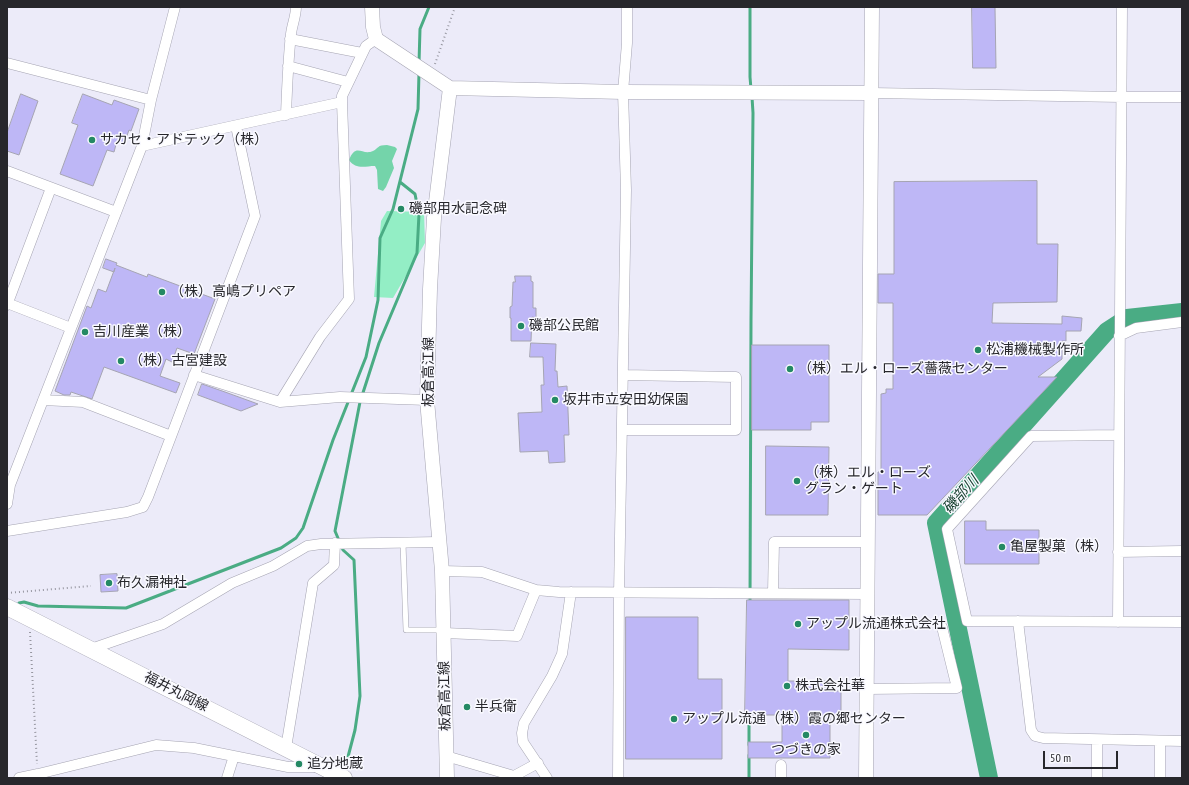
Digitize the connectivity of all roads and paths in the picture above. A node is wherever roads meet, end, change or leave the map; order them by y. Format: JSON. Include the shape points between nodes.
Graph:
{"nodes":[{"id":1,"x":175,"y":7,"type":"edge"},
{"id":2,"x":296,"y":7,"type":"edge"},
{"id":3,"x":372,"y":7,"type":"edge"},
{"id":4,"x":455,"y":7,"type":"edge"},
{"id":5,"x":627,"y":7,"type":"edge"},
{"id":6,"x":872,"y":7,"type":"edge"},
{"id":7,"x":1122,"y":7,"type":"edge"},
{"id":8,"x":290,"y":39,"type":"junction"},
{"id":9,"x":376,"y":39,"type":"junction"},
{"id":10,"x":362,"y":53,"type":"junction"},
{"id":11,"x":7,"y":63,"type":"edge"},
{"id":12,"x":288,"y":66,"type":"junction"},
{"id":13,"x":429,"y":73,"type":"junction"},
{"id":14,"x":348,"y":82,"type":"junction"},
{"id":15,"x":450,"y":88,"type":"junction"},
{"id":16,"x":623,"y":92,"type":"junction"},
{"id":17,"x":871,"y":93,"type":"junction"},
{"id":18,"x":1182,"y":96,"type":"edge"},
{"id":19,"x":1122,"y":97,"type":"junction"},
{"id":20,"x":151,"y":100,"type":"junction"},
{"id":21,"x":342,"y":102,"type":"junction"},
{"id":22,"x":286,"y":115,"type":"junction"},
{"id":23,"x":236,"y":126,"type":"junction"},
{"id":24,"x":142,"y":146,"type":"junction"},
{"id":25,"x":7,"y":171,"type":"edge"},
{"id":26,"x":52,"y":188,"type":"junction"},
{"id":27,"x":116,"y":212,"type":"junction"},
{"id":28,"x":7,"y":304,"type":"edge"},
{"id":29,"x":1182,"y":322,"type":"edge"},
{"id":30,"x":71,"y":328,"type":"junction"},
{"id":31,"x":1119,"y":336,"type":"junction"},
{"id":32,"x":194,"y":375,"type":"junction"},
{"id":33,"x":623,"y":375,"type":"junction"},
{"id":34,"x":43,"y":400,"type":"junction"},
{"id":35,"x":427,"y":400,"type":"junction"},
{"id":36,"x":280,"y":402,"type":"junction"},
{"id":37,"x":622,"y":430,"type":"junction"},
{"id":38,"x":1119,"y":435,"type":"junction"},
{"id":39,"x":171,"y":436,"type":"junction"},
{"id":40,"x":7,"y":504,"type":"edge"},
{"id":41,"x":7,"y":531,"type":"edge"},
{"id":42,"x":439,"y":542,"type":"junction"},
{"id":43,"x":867,"y":542,"type":"junction"},
{"id":44,"x":403,"y":543,"type":"junction"},
{"id":45,"x":334,"y":544,"type":"junction"},
{"id":46,"x":1182,"y":551,"type":"edge"},
{"id":47,"x":1118,"y":552,"type":"junction"},
{"id":48,"x":442,"y":571,"type":"junction"},
{"id":49,"x":91,"y":586,"type":"dead end"},
{"id":50,"x":536,"y":590,"type":"junction"},
{"id":51,"x":571,"y":592,"type":"junction"},
{"id":52,"x":7,"y":593,"type":"edge"},
{"id":53,"x":773,"y":593,"type":"junction"},
{"id":54,"x":619,"y":594,"type":"junction"},
{"id":55,"x":867,"y":594,"type":"junction"},
{"id":56,"x":7,"y":607,"type":"edge"},
{"id":57,"x":30,"y":619,"type":"junction"},
{"id":58,"x":1018,"y":621,"type":"junction"},
{"id":59,"x":1118,"y":622,"type":"junction"},
{"id":60,"x":1182,"y":622,"type":"edge"},
{"id":61,"x":867,"y":627,"type":"junction"},
{"id":62,"x":942,"y":627,"type":"joint"},
{"id":63,"x":444,"y":632,"type":"junction"},
{"id":64,"x":91,"y":649,"type":"junction"},
{"id":65,"x":867,"y":689,"type":"junction"},
{"id":66,"x":1098,"y":740,"type":"junction"},
{"id":67,"x":1160,"y":741,"type":"junction"},
{"id":68,"x":1182,"y":741,"type":"edge"},
{"id":69,"x":286,"y":748,"type":"junction"},
{"id":70,"x":234,"y":756,"type":"junction"},
{"id":71,"x":446,"y":756,"type":"junction"},
{"id":72,"x":538,"y":763,"type":"junction"},
{"id":73,"x":781,"y":765,"type":"dead end"},
{"id":74,"x":322,"y":767,"type":"junction"},
{"id":75,"x":38,"y":776,"type":"edge"},
{"id":76,"x":19,"y":778,"type":"edge"},
{"id":77,"x":227,"y":778,"type":"edge"},
{"id":78,"x":344,"y":778,"type":"edge"},
{"id":79,"x":447,"y":778,"type":"edge"},
{"id":80,"x":547,"y":778,"type":"edge"},
{"id":81,"x":618,"y":778,"type":"edge"},
{"id":82,"x":781,"y":778,"type":"edge"},
{"id":83,"x":866,"y":778,"type":"edge"},
{"id":84,"x":1097,"y":778,"type":"edge"},
{"id":85,"x":1160,"y":778,"type":"edge"}],
"edges":[{"from":1,"to":20,"type":"street"},
{"from":2,"to":8,"type":"street"},
{"from":3,"to":9,"type":"street"},
{"from":4,"to":13,"type":"path"},
{"from":5,"to":16,"type":"street"},
{"from":6,"to":17,"type":"street"},
{"from":7,"to":19,"type":"street"},
{"from":8,"to":10,"type":"street"},
{"from":8,"to":12,"type":"street"},
{"from":9,"to":10,"type":"street","via":[[366,46]]},
{"from":9,"to":13,"type":"street"},
{"from":10,"to":14,"type":"street"},
{"from":11,"to":20,"type":"street"},
{"from":12,"to":14,"type":"street"},
{"from":12,"to":22,"type":"street"},
{"from":13,"to":15,"type":"street"},
{"from":14,"to":21,"type":"street"},
{"from":15,"to":16,"type":"street"},
{"from":15,"to":35,"type":"street","name":"板倉高江線","via":[[434,218]]},
{"from":16,"to":17,"type":"street"},
{"from":16,"to":33,"type":"street","via":[[626,190]]},
{"from":17,"to":19,"type":"street"},
{"from":17,"to":43,"type":"street"},
{"from":18,"to":19,"type":"street"},
{"from":19,"to":31,"type":"street"},
{"from":20,"to":24,"type":"street"},
{"from":21,"to":22,"type":"street"},
{"from":21,"to":36,"type":"street","via":[[349,299],[320,337]]},
{"from":22,"to":23,"type":"street"},
{"from":23,"to":24,"type":"street"},
{"from":23,"to":32,"type":"street","via":[[255,216]]},
{"from":24,"to":27,"type":"street"},
{"from":25,"to":26,"type":"street"},
{"from":26,"to":27,"type":"street"},
{"from":26,"to":28,"type":"street"},
{"from":27,"to":30,"type":"street"},
{"from":28,"to":30,"type":"street"},
{"from":29,"to":31,"type":"street","via":[[1136,328]]},
{"from":30,"to":34,"type":"street"},
{"from":31,"to":38,"type":"street"},
{"from":32,"to":36,"type":"street"},
{"from":32,"to":39,"type":"street"},
{"from":33,"to":37,"type":"street"},
{"from":33,"to":37,"type":"street","via":[[736,377],[736,430]]},
{"from":34,"to":39,"type":"street","via":[[83,402]]},
{"from":34,"to":40,"type":"street","via":[[10,485]]},
{"from":35,"to":36,"type":"street","via":[[340,397]]},
{"from":35,"to":42,"type":"street","name":"板倉高江線"},
{"from":37,"to":54,"type":"street"},
{"from":38,"to":47,"type":"street"},
{"from":38,"to":58,"type":"street","via":[[1031,436],[947,529],[967,621]]},
{"from":39,"to":41,"type":"street","via":[[143,507],[127,512]]},
{"from":42,"to":44,"type":"street"},
{"from":42,"to":48,"type":"street","name":"板倉高江線"},
{"from":43,"to":53,"type":"street","via":[[774,542]]},
{"from":43,"to":55,"type":"street"},
{"from":44,"to":45,"type":"street"},
{"from":44,"to":63,"type":"lane","via":[[406,630]]},
{"from":45,"to":64,"type":"street","via":[[307,546],[273,566],[232,583],[163,624]]},
{"from":45,"to":69,"type":"street","via":[[334,565],[313,583]]},
{"from":46,"to":47,"type":"street"},
{"from":47,"to":59,"type":"street"},
{"from":48,"to":50,"type":"street","via":[[482,572]]},
{"from":48,"to":63,"type":"street","name":"板倉高江線"},
{"from":49,"to":52,"type":"path"},
{"from":50,"to":51,"type":"street"},
{"from":50,"to":63,"type":"street","via":[[517,636]]},
{"from":51,"to":54,"type":"street"},
{"from":51,"to":72,"type":"street","via":[[562,654],[524,724],[522,733],[523,742]]},
{"from":53,"to":54,"type":"street"},
{"from":53,"to":55,"type":"street"},
{"from":54,"to":81,"type":"street"},
{"from":55,"to":61,"type":"street"},
{"from":56,"to":57,"type":"main road","name":"福井丸岡線"},
{"from":57,"to":64,"type":"main road","name":"福井丸岡線"},
{"from":57,"to":75,"type":"path"},
{"from":58,"to":59,"type":"street"},
{"from":58,"to":66,"type":"street","via":[[1031,730],[1035,736]]},
{"from":59,"to":60,"type":"street"},
{"from":61,"to":62,"type":"path"},
{"from":61,"to":65,"type":"street"},
{"from":62,"to":65,"type":"street","via":[[956,688]]},
{"from":63,"to":71,"type":"street","name":"板倉高江線"},
{"from":64,"to":69,"type":"main road","name":"福井丸岡線"},
{"from":65,"to":83,"type":"street"},
{"from":66,"to":67,"type":"street"},
{"from":66,"to":84,"type":"street"},
{"from":67,"to":68,"type":"street"},
{"from":67,"to":85,"type":"street"},
{"from":69,"to":74,"type":"main road","name":"福井丸岡線"},
{"from":70,"to":74,"type":"street","via":[[288,767]]},
{"from":70,"to":75,"type":"street","via":[[194,748],[156,745]]},
{"from":70,"to":77,"type":"street"},
{"from":71,"to":72,"type":"street","via":[[514,776]]},
{"from":71,"to":79,"type":"street","name":"板倉高江線"},
{"from":72,"to":80,"type":"street"},
{"from":73,"to":82,"type":"street"},
{"from":74,"to":78,"type":"main road","name":"福井丸岡線"},
{"from":75,"to":76,"type":"street"}]}
